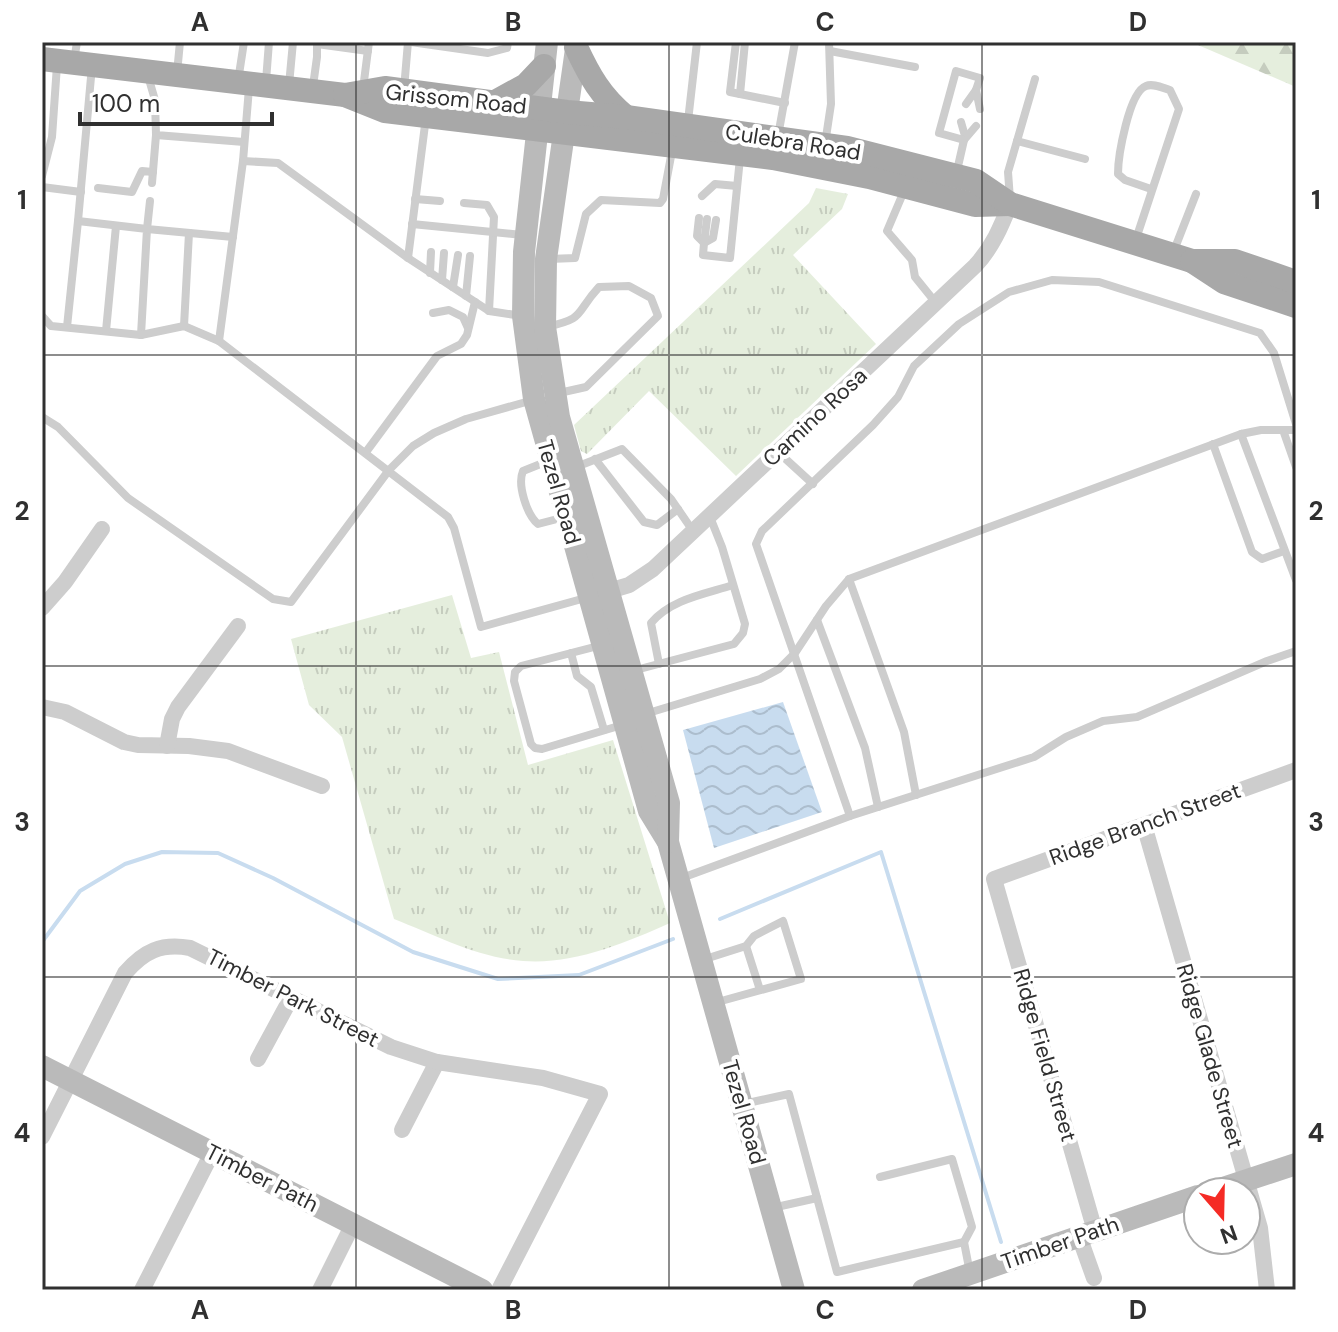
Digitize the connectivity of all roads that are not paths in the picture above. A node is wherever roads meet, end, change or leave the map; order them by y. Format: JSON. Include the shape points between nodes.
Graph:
{"nodes":[{"id":1,"x":180,"y":42,"type":"edge"},
{"id":2,"x":244,"y":42,"type":"edge"},
{"id":3,"x":269,"y":42,"type":"edge"},
{"id":4,"x":293,"y":42,"type":"edge"},
{"id":5,"x":409,"y":42,"type":"edge"},
{"id":6,"x":508,"y":42,"type":"edge"},
{"id":7,"x":697,"y":42,"type":"edge"},
{"id":8,"x":736,"y":42,"type":"edge"},
{"id":9,"x":745,"y":42,"type":"edge"},
{"id":10,"x":795,"y":42,"type":"edge"},
{"id":11,"x":317,"y":43,"type":"edge"},
{"id":12,"x":576,"y":44,"type":"edge"},
{"id":13,"x":368,"y":46,"type":"edge"},
{"id":14,"x":830,"y":46,"type":"edge"},
{"id":15,"x":546,"y":54,"type":"edge"},
{"id":16,"x":69,"y":58,"type":"edge"},
{"id":17,"x":915,"y":67,"type":"dead end"},
{"id":18,"x":147,"y":71,"type":"junction"},
{"id":19,"x":176,"y":75,"type":"junction"},
{"id":20,"x":1035,"y":79,"type":"dead end"},
{"id":21,"x":271,"y":86,"type":"junction"},
{"id":22,"x":404,"y":90,"type":"junction"},
{"id":23,"x":976,"y":90,"type":"junction"},
{"id":24,"x":354,"y":93,"type":"junction"},
{"id":25,"x":740,"y":94,"type":"junction"},
{"id":26,"x":495,"y":102,"type":"junction"},
{"id":27,"x":785,"y":103,"type":"junction"},
{"id":28,"x":426,"y":116,"type":"junction"},
{"id":29,"x":626,"y":117,"type":"junction"},
{"id":30,"x":538,"y":119,"type":"junction"},
{"id":31,"x":42,"y":120,"type":"edge"},
{"id":32,"x":53,"y":121,"type":"junction"},
{"id":33,"x":565,"y":122,"type":"junction"},
{"id":34,"x":156,"y":135,"type":"junction"},
{"id":35,"x":680,"y":136,"type":"junction"},
{"id":36,"x":778,"y":137,"type":"junction"},
{"id":37,"x":964,"y":138,"type":"junction"},
{"id":38,"x":1017,"y":141,"type":"junction"},
{"id":39,"x":244,"y":142,"type":"junction"},
{"id":40,"x":825,"y":145,"type":"junction"},
{"id":41,"x":741,"y":154,"type":"junction"},
{"id":42,"x":1085,"y":159,"type":"dead end"},
{"id":43,"x":243,"y":161,"type":"junction"},
{"id":44,"x":153,"y":172,"type":"junction"},
{"id":45,"x":42,"y":176,"type":"edge"},
{"id":46,"x":955,"y":176,"type":"junction"},
{"id":47,"x":152,"y":183,"type":"dead end"},
{"id":48,"x":737,"y":186,"type":"junction"},
{"id":49,"x":42,"y":187,"type":"edge"},
{"id":50,"x":906,"y":187,"type":"junction"},
{"id":51,"x":98,"y":188,"type":"dead end"},
{"id":52,"x":1151,"y":189,"type":"junction"},
{"id":53,"x":81,"y":192,"type":"junction"},
{"id":54,"x":1196,"y":194,"type":"dead end"},
{"id":55,"x":710,"y":195,"type":"dead end"},
{"id":56,"x":415,"y":199,"type":"junction"},
{"id":57,"x":150,"y":201,"type":"dead end"},
{"id":58,"x":440,"y":201,"type":"dead end"},
{"id":59,"x":464,"y":203,"type":"dead end"},
{"id":60,"x":1010,"y":204,"type":"junction"},
{"id":61,"x":78,"y":221,"type":"junction"},
{"id":62,"x":412,"y":224,"type":"junction"},
{"id":63,"x":116,"y":226,"type":"junction"},
{"id":64,"x":433,"y":226,"type":"junction"},
{"id":65,"x":446,"y":227,"type":"junction"},
{"id":66,"x":147,"y":229,"type":"junction"},
{"id":67,"x":461,"y":229,"type":"junction"},
{"id":68,"x":472,"y":230,"type":"junction"},
{"id":69,"x":495,"y":232,"type":"junction"},
{"id":70,"x":189,"y":233,"type":"junction"},
{"id":71,"x":527,"y":235,"type":"junction"},
{"id":72,"x":233,"y":237,"type":"junction"},
{"id":73,"x":432,"y":238,"type":"dead end"},
{"id":74,"x":445,"y":239,"type":"dead end"},
{"id":75,"x":460,"y":241,"type":"dead end"},
{"id":76,"x":471,"y":242,"type":"dead end"},
{"id":77,"x":704,"y":243,"type":"junction"},
{"id":78,"x":1135,"y":243,"type":"junction"},
{"id":79,"x":431,"y":252,"type":"dead end"},
{"id":80,"x":444,"y":253,"type":"dead end"},
{"id":81,"x":458,"y":255,"type":"dead end"},
{"id":82,"x":470,"y":256,"type":"dead end"},
{"id":83,"x":408,"y":258,"type":"junction"},
{"id":84,"x":1182,"y":258,"type":"junction"},
{"id":85,"x":546,"y":259,"type":"junction"},
{"id":86,"x":430,"y":273,"type":"junction"},
{"id":87,"x":442,"y":280,"type":"junction"},
{"id":88,"x":1296,"y":282,"type":"edge"},
{"id":89,"x":453,"y":287,"type":"junction"},
{"id":90,"x":466,"y":296,"type":"junction"},
{"id":91,"x":475,"y":302,"type":"junction"},
{"id":92,"x":936,"y":303,"type":"junction"},
{"id":93,"x":1296,"y":306,"type":"edge"},
{"id":94,"x":489,"y":311,"type":"junction"},
{"id":95,"x":433,"y":313,"type":"dead end"},
{"id":96,"x":42,"y":316,"type":"edge"},
{"id":97,"x":523,"y":316,"type":"junction"},
{"id":98,"x":184,"y":326,"type":"junction"},
{"id":99,"x":67,"y":327,"type":"junction"},
{"id":100,"x":545,"y":327,"type":"junction"},
{"id":101,"x":468,"y":329,"type":"junction"},
{"id":102,"x":106,"y":331,"type":"junction"},
{"id":103,"x":141,"y":335,"type":"junction"},
{"id":104,"x":219,"y":341,"type":"junction"},
{"id":105,"x":544,"y":396,"type":"junction"},
{"id":106,"x":42,"y":417,"type":"edge"},
{"id":107,"x":1296,"y":427,"type":"edge"},
{"id":108,"x":1283,"y":430,"type":"junction"},
{"id":109,"x":1241,"y":434,"type":"junction"},
{"id":110,"x":1213,"y":444,"type":"junction"},
{"id":111,"x":366,"y":452,"type":"junction"},
{"id":112,"x":777,"y":452,"type":"junction"},
{"id":113,"x":550,"y":460,"type":"junction"},
{"id":114,"x":584,"y":463,"type":"junction"},
{"id":115,"x":1296,"y":467,"type":"edge"},
{"id":116,"x":389,"y":470,"type":"junction"},
{"id":117,"x":813,"y":484,"type":"junction"},
{"id":118,"x":678,"y":509,"type":"junction"},
{"id":119,"x":710,"y":516,"type":"junction"},
{"id":120,"x":566,"y":517,"type":"junction"},
{"id":121,"x":102,"y":529,"type":"dead end"},
{"id":122,"x":693,"y":531,"type":"junction"},
{"id":123,"x":1284,"y":551,"type":"junction"},
{"id":124,"x":849,"y":579,"type":"junction"},
{"id":125,"x":1296,"y":580,"type":"edge"},
{"id":126,"x":733,"y":585,"type":"junction"},
{"id":127,"x":599,"y":594,"type":"junction"},
{"id":128,"x":42,"y":608,"type":"edge"},
{"id":129,"x":817,"y":620,"type":"junction"},
{"id":130,"x":238,"y":626,"type":"dead end"},
{"id":131,"x":602,"y":645,"type":"junction"},
{"id":132,"x":1296,"y":651,"type":"edge"},
{"id":133,"x":571,"y":653,"type":"junction"},
{"id":134,"x":795,"y":653,"type":"junction"},
{"id":135,"x":659,"y":664,"type":"junction"},
{"id":136,"x":632,"y":671,"type":"junction"},
{"id":137,"x":42,"y":707,"type":"edge"},
{"id":138,"x":624,"y":723,"type":"junction"},
{"id":139,"x":167,"y":746,"type":"junction"},
{"id":140,"x":1295,"y":773,"type":"edge"},
{"id":141,"x":322,"y":786,"type":"dead end"},
{"id":142,"x":916,"y":795,"type":"junction"},
{"id":143,"x":878,"y":807,"type":"junction"},
{"id":144,"x":850,"y":816,"type":"junction"},
{"id":145,"x":1144,"y":825,"type":"junction"},
{"id":146,"x":679,"y":879,"type":"junction"},
{"id":147,"x":994,"y":879,"type":"joint"},
{"id":148,"x":746,"y":946,"type":"junction"},
{"id":149,"x":701,"y":960,"type":"junction"},
{"id":150,"x":760,"y":990,"type":"junction"},
{"id":151,"x":291,"y":998,"type":"junction"},
{"id":152,"x":714,"y":1003,"type":"junction"},
{"id":153,"x":258,"y":1059,"type":"dead end"},
{"id":154,"x":437,"y":1062,"type":"junction"},
{"id":155,"x":42,"y":1066,"type":"edge"},
{"id":156,"x":71,"y":1080,"type":"junction"},
{"id":157,"x":742,"y":1104,"type":"junction"},
{"id":158,"x":402,"y":1130,"type":"dead end"},
{"id":159,"x":42,"y":1137,"type":"edge"},
{"id":160,"x":212,"y":1153,"type":"junction"},
{"id":161,"x":1296,"y":1164,"type":"edge"},
{"id":162,"x":1245,"y":1176,"type":"edge"},
{"id":163,"x":1258,"y":1176,"type":"edge"},
{"id":164,"x":880,"y":1177,"type":"dead end"},
{"id":165,"x":817,"y":1198,"type":"junction"},
{"id":166,"x":1182,"y":1201,"type":"edge"},
{"id":167,"x":771,"y":1208,"type":"junction"},
{"id":168,"x":353,"y":1224,"type":"junction"},
{"id":169,"x":1087,"y":1233,"type":"junction"},
{"id":170,"x":964,"y":1242,"type":"junction"},
{"id":171,"x":1262,"y":1246,"type":"edge"},
{"id":172,"x":971,"y":1274,"type":"junction"},
{"id":173,"x":1094,"y":1278,"type":"dead end"},
{"id":174,"x":142,"y":1290,"type":"edge"},
{"id":175,"x":320,"y":1290,"type":"edge"},
{"id":176,"x":482,"y":1290,"type":"edge"},
{"id":177,"x":499,"y":1290,"type":"edge"},
{"id":178,"x":794,"y":1290,"type":"edge"},
{"id":179,"x":923,"y":1290,"type":"edge"},
{"id":180,"x":1267,"y":1290,"type":"edge"}],
"edges":[{"from":1,"to":19,"type":"lane"},
{"from":2,"to":21,"type":"lane"},
{"from":3,"to":21,"type":"lane"},
{"from":4,"to":21,"type":"lane"},
{"from":5,"to":6,"type":"lane","via":[[488,53],[507,48]]},
{"from":5,"to":22,"type":"lane"},
{"from":7,"to":35,"type":"lane"},
{"from":8,"to":25,"type":"lane","via":[[730,92]]},
{"from":9,"to":25,"type":"lane"},
{"from":10,"to":27,"type":"lane"},
{"from":11,"to":13,"type":"lane"},
{"from":11,"to":21,"type":"lane"},
{"from":12,"to":29,"type":"main road","via":[[595,86]]},
{"from":12,"to":33,"type":"main road"},
{"from":13,"to":24,"type":"lane"},
{"from":14,"to":17,"type":"lane"},
{"from":14,"to":40,"type":"lane"},
{"from":15,"to":26,"type":"main road","via":[[526,85]]},
{"from":15,"to":30,"type":"main road"},
{"from":16,"to":18,"type":"main road","name":"Grissom Road"},
{"from":16,"to":32,"type":"lane"},
{"from":16,"to":53,"type":"lane"},
{"from":18,"to":19,"type":"main road","name":"Grissom Road"},
{"from":18,"to":34,"type":"lane"},
{"from":19,"to":21,"type":"main road","name":"Grissom Road"},
{"from":20,"to":38,"type":"lane"},
{"from":21,"to":24,"type":"main road","name":"Grissom Road"},
{"from":21,"to":39,"type":"lane"},
{"from":22,"to":24,"type":"main road","name":"Grissom Road"},
{"from":22,"to":26,"type":"main road","name":"Grissom Road"},
{"from":23,"to":23,"type":"lane","via":[[973,106]]},
{"from":23,"to":37,"type":"lane","via":[[980,78],[956,71],[939,133]]},
{"from":24,"to":28,"type":"main road","name":"Grissom Road","via":[[385,111]]},
{"from":25,"to":27,"type":"lane"},
{"from":26,"to":30,"type":"main road","name":"Grissom Road"},
{"from":27,"to":36,"type":"lane"},
{"from":28,"to":30,"type":"main road","name":"Grissom Road"},
{"from":28,"to":56,"type":"lane"},
{"from":29,"to":33,"type":"main road","name":"Culebra Road"},
{"from":29,"to":35,"type":"main road","name":"Culebra Road"},
{"from":30,"to":33,"type":"main road","name":"Grissom Road"},
{"from":30,"to":71,"type":"main road","name":"Tezel Road"},
{"from":31,"to":32,"type":"lane"},
{"from":32,"to":45,"type":"lane"},
{"from":33,"to":35,"type":"main road","name":"Culebra Road"},
{"from":33,"to":85,"type":"main road","name":"Tezel Road"},
{"from":34,"to":39,"type":"lane"},
{"from":34,"to":44,"type":"lane"},
{"from":35,"to":36,"type":"main road","name":"Culebra Road"},
{"from":35,"to":41,"type":"main road","name":"Culebra Road"},
{"from":35,"to":85,"type":"lane","via":[[660,203],[601,200],[586,214],[575,258]]},
{"from":36,"to":40,"type":"main road","name":"Culebra Road"},
{"from":37,"to":37,"type":"lane","via":[[968,124]]},
{"from":37,"to":46,"type":"lane"},
{"from":38,"to":42,"type":"lane"},
{"from":38,"to":60,"type":"lane","via":[[1008,172]]},
{"from":39,"to":43,"type":"lane"},
{"from":40,"to":46,"type":"main road","name":"Culebra Road"},
{"from":41,"to":48,"type":"lane"},
{"from":41,"to":50,"type":"main road","name":"Culebra Road"},
{"from":43,"to":72,"type":"lane"},
{"from":43,"to":83,"type":"lane","via":[[278,163]]},
{"from":44,"to":47,"type":"lane"},
{"from":44,"to":51,"type":"lane","via":[[142,171],[132,192]]},
{"from":46,"to":60,"type":"main road","name":"Culebra Road","via":[[976,181]]},
{"from":48,"to":55,"type":"lane","via":[[715,184]]},
{"from":48,"to":77,"type":"lane","via":[[730,258],[703,255]]},
{"from":49,"to":53,"type":"lane"},
{"from":50,"to":60,"type":"main road","name":"Culebra Road","via":[[975,205]]},
{"from":50,"to":92,"type":"lane","via":[[887,231],[912,260],[915,277]]},
{"from":52,"to":52,"type":"lane","via":[[1179,109],[1170,90],[1150,84],[1134,99],[1118,174]]},
{"from":52,"to":78,"type":"lane"},
{"from":53,"to":61,"type":"lane"},
{"from":54,"to":84,"type":"lane"},
{"from":56,"to":58,"type":"lane"},
{"from":56,"to":62,"type":"lane"},
{"from":57,"to":66,"type":"lane"},
{"from":59,"to":69,"type":"lane","via":[[487,205]]},
{"from":60,"to":78,"type":"main road","name":"Culebra Road"},
{"from":60,"to":92,"type":"street","name":"Camino Rosa","via":[[986,255]]},
{"from":61,"to":63,"type":"lane"},
{"from":61,"to":99,"type":"lane"},
{"from":62,"to":64,"type":"lane"},
{"from":62,"to":83,"type":"lane"},
{"from":63,"to":66,"type":"lane"},
{"from":63,"to":102,"type":"lane"},
{"from":64,"to":65,"type":"lane"},
{"from":64,"to":73,"type":"lane"},
{"from":65,"to":67,"type":"lane"},
{"from":65,"to":74,"type":"lane"},
{"from":66,"to":70,"type":"lane"},
{"from":66,"to":103,"type":"lane"},
{"from":67,"to":68,"type":"lane"},
{"from":67,"to":75,"type":"lane"},
{"from":68,"to":69,"type":"lane"},
{"from":68,"to":76,"type":"lane"},
{"from":69,"to":71,"type":"lane"},
{"from":69,"to":94,"type":"lane"},
{"from":70,"to":72,"type":"lane"},
{"from":70,"to":98,"type":"lane"},
{"from":71,"to":97,"type":"main road","name":"Tezel Road"},
{"from":72,"to":104,"type":"lane"},
{"from":77,"to":77,"type":"lane","via":[[713,238],[707,219],[697,236]]},
{"from":78,"to":84,"type":"main road","name":"Culebra Road"},
{"from":79,"to":86,"type":"lane"},
{"from":80,"to":87,"type":"lane"},
{"from":81,"to":89,"type":"lane"},
{"from":82,"to":90,"type":"lane"},
{"from":83,"to":86,"type":"lane"},
{"from":84,"to":88,"type":"main road","name":"Culebra Road","via":[[1235,261]]},
{"from":84,"to":93,"type":"main road","name":"Culebra Road","via":[[1224,282]]},
{"from":85,"to":100,"type":"main road","name":"Tezel Road"},
{"from":86,"to":87,"type":"lane"},
{"from":87,"to":89,"type":"lane"},
{"from":89,"to":90,"type":"lane"},
{"from":90,"to":91,"type":"lane"},
{"from":91,"to":94,"type":"lane"},
{"from":91,"to":101,"type":"lane"},
{"from":92,"to":112,"type":"street","name":"Camino Rosa"},
{"from":94,"to":97,"type":"lane"},
{"from":95,"to":101,"type":"lane","via":[[449,310],[463,317]]},
{"from":96,"to":99,"type":"lane","via":[[51,326]]},
{"from":97,"to":105,"type":"main road","name":"Tezel Road"},
{"from":98,"to":103,"type":"lane"},
{"from":98,"to":104,"type":"lane"},
{"from":99,"to":102,"type":"lane"},
{"from":100,"to":105,"type":"main road","name":"Tezel Road"},
{"from":100,"to":105,"type":"lane","via":[[580,315],[599,287],[629,286],[651,298],[658,316],[586,387]]},
{"from":101,"to":111,"type":"lane","via":[[461,344],[437,356]]},
{"from":102,"to":103,"type":"lane"},
{"from":104,"to":111,"type":"lane"},
{"from":105,"to":113,"type":"main road","name":"Tezel Road"},
{"from":105,"to":114,"type":"main road","name":"Tezel Road"},
{"from":105,"to":116,"type":"lane","via":[[434,433]]},
{"from":106,"to":116,"type":"lane","via":[[128,498],[273,599],[291,602]]},
{"from":107,"to":108,"type":"lane"},
{"from":107,"to":117,"type":"lane","via":[[1274,353],[1260,333],[1099,282],[1052,280],[1009,292],[959,324],[914,366],[898,397]]},
{"from":108,"to":109,"type":"lane"},
{"from":108,"to":115,"type":"lane"},
{"from":109,"to":110,"type":"lane"},
{"from":109,"to":123,"type":"lane"},
{"from":110,"to":123,"type":"lane","via":[[1252,552],[1262,559]]},
{"from":110,"to":124,"type":"lane"},
{"from":111,"to":116,"type":"lane"},
{"from":112,"to":117,"type":"lane"},
{"from":112,"to":119,"type":"street","name":"Camino Rosa"},
{"from":113,"to":120,"type":"main road","name":"Tezel Road"},
{"from":113,"to":120,"type":"lane","via":[[523,471],[520,478],[529,512],[538,524]]},
{"from":114,"to":118,"type":"lane","via":[[622,449]]},
{"from":114,"to":118,"type":"lane","via":[[644,522],[657,525]]},
{"from":114,"to":127,"type":"main road","name":"Tezel Road"},
{"from":116,"to":127,"type":"lane","via":[[448,517],[481,627]]},
{"from":117,"to":134,"type":"lane","via":[[762,531],[756,544]]},
{"from":118,"to":122,"type":"lane"},
{"from":119,"to":122,"type":"street","name":"Camino Rosa"},
{"from":119,"to":126,"type":"lane"},
{"from":120,"to":127,"type":"main road","name":"Tezel Road"},
{"from":121,"to":128,"type":"street"},
{"from":122,"to":127,"type":"street","name":"Camino Rosa","via":[[643,577]]},
{"from":123,"to":125,"type":"lane"},
{"from":124,"to":129,"type":"lane"},
{"from":124,"to":142,"type":"lane","via":[[904,732]]},
{"from":126,"to":135,"type":"lane","via":[[658,614],[651,623]]},
{"from":126,"to":135,"type":"lane","via":[[745,624],[734,644]]},
{"from":127,"to":131,"type":"main road","name":"Tezel Road"},
{"from":127,"to":136,"type":"main road","name":"Tezel Road"},
{"from":129,"to":134,"type":"lane"},
{"from":129,"to":143,"type":"lane","via":[[865,748]]},
{"from":130,"to":139,"type":"street","via":[[178,707]]},
{"from":131,"to":133,"type":"lane"},
{"from":131,"to":138,"type":"main road","name":"Tezel Road"},
{"from":132,"to":142,"type":"lane","via":[[1137,717],[1103,721],[1034,757]]},
{"from":133,"to":138,"type":"lane","via":[[577,676]]},
{"from":133,"to":138,"type":"lane","via":[[515,672],[531,744],[542,749]]},
{"from":134,"to":138,"type":"lane","via":[[760,679]]},
{"from":134,"to":144,"type":"lane"},
{"from":135,"to":136,"type":"lane"},
{"from":136,"to":138,"type":"main road","name":"Tezel Road"},
{"from":137,"to":139,"type":"street","via":[[65,712],[124,742]]},
{"from":138,"to":146,"type":"main road","name":"Tezel Road","via":[[649,811],[668,842]]},
{"from":139,"to":141,"type":"street","via":[[228,751]]},
{"from":140,"to":145,"type":"street","name":"Ridge Branch Street"},
{"from":142,"to":143,"type":"lane"},
{"from":143,"to":144,"type":"lane"},
{"from":144,"to":146,"type":"lane"},
{"from":145,"to":147,"type":"street","name":"Ridge Branch Street"},
{"from":145,"to":162,"type":"street","name":"Ridge Glade Street"},
{"from":146,"to":149,"type":"main road","name":"Tezel Road"},
{"from":147,"to":169,"type":"street","name":"Ridge Field Street"},
{"from":148,"to":149,"type":"lane"},
{"from":148,"to":150,"type":"lane"},
{"from":148,"to":150,"type":"lane","via":[[783,921],[801,979]]},
{"from":149,"to":152,"type":"main road","name":"Tezel Road"},
{"from":150,"to":152,"type":"lane"},
{"from":151,"to":153,"type":"street"},
{"from":151,"to":154,"type":"street","name":"Timber Park Street","via":[[391,1047]]},
{"from":151,"to":156,"type":"street","name":"Timber Park Street","via":[[190,948],[151,950],[125,973]]},
{"from":152,"to":157,"type":"main road","name":"Tezel Road"},
{"from":154,"to":158,"type":"street"},
{"from":154,"to":177,"type":"street","name":"Timber Park Street","via":[[533,1076],[600,1094]]},
{"from":155,"to":156,"type":"main road","name":"Timber Path"},
{"from":156,"to":159,"type":"street","name":"Timber Park Street"},
{"from":156,"to":160,"type":"main road","name":"Timber Path"},
{"from":157,"to":165,"type":"lane","via":[[789,1094]]},
{"from":157,"to":167,"type":"main road","name":"Tezel Road"},
{"from":160,"to":168,"type":"main road","name":"Timber Path"},
{"from":160,"to":174,"type":"street"},
{"from":161,"to":163,"type":"main road"},
{"from":164,"to":170,"type":"lane","via":[[952,1159],[972,1227]]},
{"from":165,"to":167,"type":"lane"},
{"from":165,"to":170,"type":"lane","via":[[837,1272]]},
{"from":166,"to":169,"type":"main road","name":"Timber Path"},
{"from":167,"to":178,"type":"main road","name":"Tezel Road"},
{"from":168,"to":175,"type":"street"},
{"from":168,"to":176,"type":"main road","name":"Timber Path"},
{"from":169,"to":172,"type":"main road","name":"Timber Path"},
{"from":169,"to":173,"type":"street","name":"Ridge Field Street"},
{"from":170,"to":172,"type":"lane"},
{"from":171,"to":180,"type":"street","name":"Ridge Glade Street"},
{"from":172,"to":179,"type":"main road","name":"Timber Path"}]}
